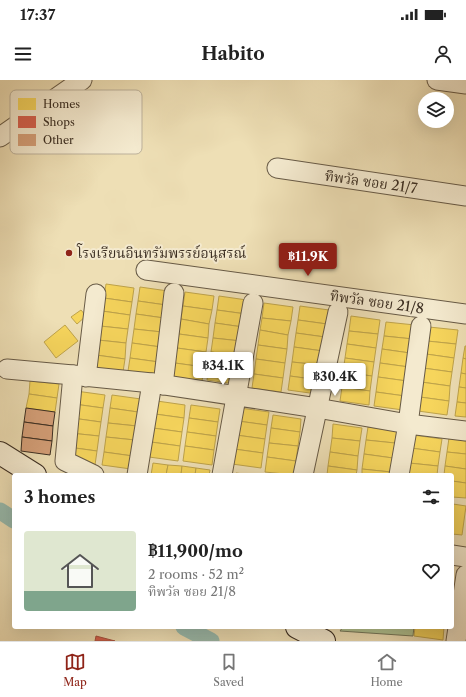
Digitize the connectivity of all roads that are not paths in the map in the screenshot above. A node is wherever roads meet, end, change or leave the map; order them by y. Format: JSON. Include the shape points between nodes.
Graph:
{"nodes":[{"id":1,"x":82,"y":80,"type":"edge"},
{"id":2,"x":437,"y":80,"type":"edge"},
{"id":3,"x":466,"y":84,"type":"edge"},
{"id":4,"x":68,"y":90,"type":"edge"},
{"id":5,"x":10,"y":130,"type":"edge"},
{"id":6,"x":0,"y":137,"type":"edge"},
{"id":7,"x":276,"y":168,"type":"dead end"},
{"id":8,"x":466,"y":196,"type":"edge"},
{"id":9,"x":146,"y":270,"type":"dead end"},
{"id":10,"x":174,"y":293,"type":"dead end"},
{"id":11,"x":96,"y":294,"type":"dead end"},
{"id":12,"x":253,"y":303,"type":"dead end"},
{"id":13,"x":338,"y":312,"type":"dead end"},
{"id":14,"x":466,"y":314,"type":"edge"},
{"id":15,"x":421,"y":326,"type":"dead end"},
{"id":16,"x":7,"y":369,"type":"dead end"},
{"id":17,"x":80,"y":376,"type":"junction"},
{"id":18,"x":157,"y":384,"type":"junction"},
{"id":19,"x":237,"y":396,"type":"junction"},
{"id":20,"x":317,"y":408,"type":"junction"},
{"id":21,"x":408,"y":424,"type":"junction"},
{"id":22,"x":466,"y":431,"type":"edge"},
{"id":23,"x":0,"y":453,"type":"edge"},
{"id":24,"x":32,"y":473,"type":"edge"},
{"id":25,"x":90,"y":473,"type":"edge"},
{"id":26,"x":137,"y":473,"type":"edge"},
{"id":27,"x":222,"y":473,"type":"edge"},
{"id":28,"x":303,"y":473,"type":"edge"},
{"id":29,"x":399,"y":473,"type":"edge"},
{"id":30,"x":454,"y":555,"type":"edge"},
{"id":31,"x":466,"y":557,"type":"edge"},
{"id":32,"x":466,"y":575,"type":"edge"},
{"id":33,"x":301,"y":629,"type":"edge"},
{"id":34,"x":324,"y":641,"type":"edge"},
{"id":35,"x":456,"y":641,"type":"edge"}],
"edges":[{"from":1,"to":4,"type":"street"},
{"from":2,"to":3,"type":"street"},
{"from":5,"to":6,"type":"street"},
{"from":7,"to":8,"type":"street","name":"ทิพวัล ซอย 21/7"},
{"from":9,"to":14,"type":"street","name":"ทิพวัล ซอย 21/8"},
{"from":10,"to":18,"type":"street"},
{"from":11,"to":17,"type":"street"},
{"from":12,"to":19,"type":"street"},
{"from":13,"to":20,"type":"street"},
{"from":15,"to":21,"type":"street"},
{"from":16,"to":17,"type":"street"},
{"from":17,"to":18,"type":"street"},
{"from":17,"to":25,"type":"street","via":[[64,461]]},
{"from":18,"to":19,"type":"street"},
{"from":18,"to":26,"type":"street"},
{"from":19,"to":20,"type":"street"},
{"from":19,"to":27,"type":"street"},
{"from":20,"to":21,"type":"street"},
{"from":20,"to":28,"type":"street"},
{"from":21,"to":22,"type":"street"},
{"from":21,"to":29,"type":"street"},
{"from":23,"to":24,"type":"street"},
{"from":30,"to":31,"type":"street"},
{"from":32,"to":35,"type":"street"},
{"from":33,"to":34,"type":"street"}]}
